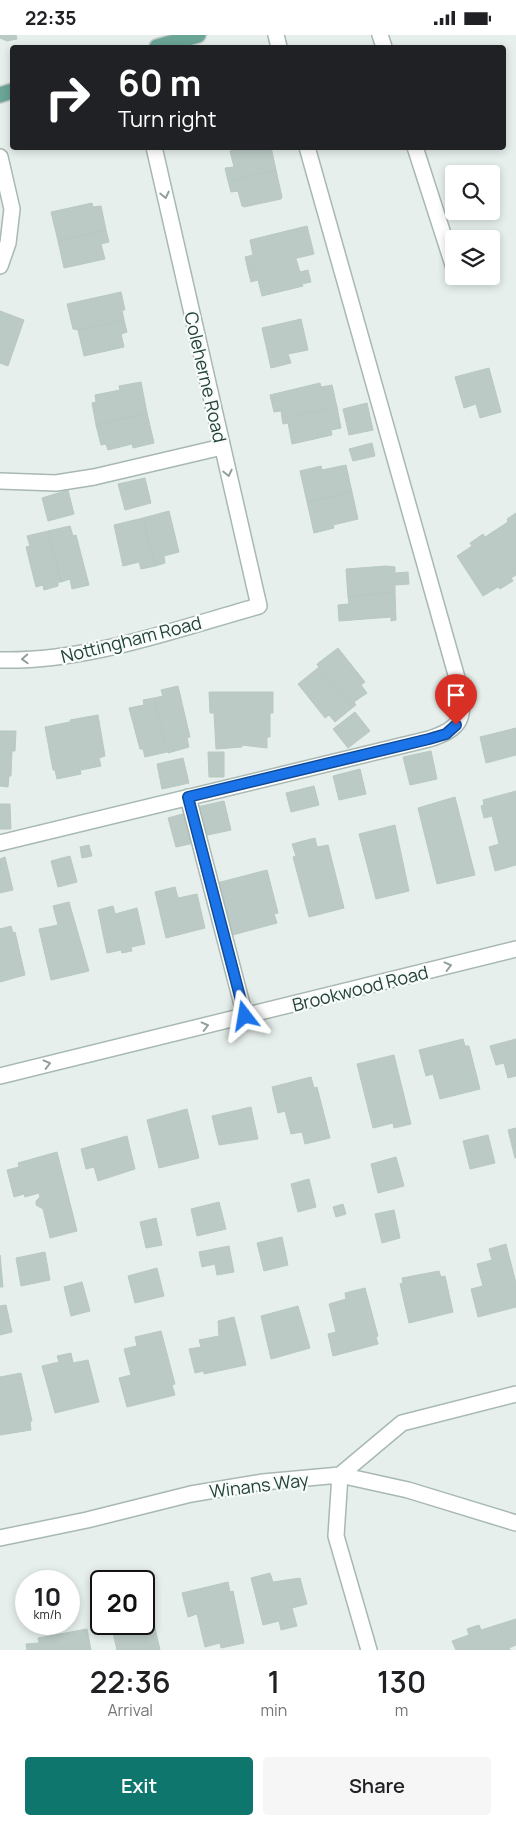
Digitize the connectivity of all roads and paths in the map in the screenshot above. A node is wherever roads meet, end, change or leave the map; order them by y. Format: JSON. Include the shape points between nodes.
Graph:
{"nodes":[{"id":1,"x":198,"y":35,"type":"edge"},
{"id":2,"x":164,"y":45,"type":"edge"},
{"id":3,"x":155,"y":150,"type":"edge"},
{"id":4,"x":308,"y":150,"type":"edge"},
{"id":5,"x":416,"y":150,"type":"edge"},
{"id":6,"x":0,"y":157,"type":"edge"},
{"id":7,"x":445,"y":240,"type":"edge"},
{"id":8,"x":0,"y":266,"type":"edge"},
{"id":9,"x":222,"y":447,"type":"junction"},
{"id":10,"x":0,"y":481,"type":"edge"},
{"id":11,"x":259,"y":606,"type":"joint"},
{"id":12,"x":0,"y":660,"type":"edge"},
{"id":13,"x":188,"y":797,"type":"junction"},
{"id":14,"x":0,"y":843,"type":"edge"},
{"id":15,"x":516,"y":949,"type":"edge"},
{"id":16,"x":245,"y":1016,"type":"junction"},
{"id":17,"x":0,"y":1076,"type":"edge"},
{"id":18,"x":516,"y":1394,"type":"edge"},
{"id":19,"x":340,"y":1475,"type":"junction"},
{"id":20,"x":516,"y":1523,"type":"edge"},
{"id":21,"x":0,"y":1538,"type":"edge"},
{"id":22,"x":369,"y":1650,"type":"edge"}],
"edges":[{"from":1,"to":2,"type":"main road"},
{"from":3,"to":9,"type":"street","name":"Coleherne Road","one_way":true},
{"from":4,"to":13,"type":"street","via":[[459,685],[462,715],[446,734]]},
{"from":5,"to":7,"type":"street"},
{"from":6,"to":8,"type":"street","via":[[12,209],[8,243]]},
{"from":9,"to":10,"type":"street","via":[[56,483]]},
{"from":9,"to":11,"type":"street","name":"Coleherne Road","one_way":true},
{"from":11,"to":12,"type":"street","name":"Nottingham Road","one_way":true,"via":[[55,658]]},
{"from":13,"to":14,"type":"street"},
{"from":13,"to":16,"type":"street"},
{"from":16,"to":15,"type":"street","name":"Brookwood Road","one_way":true},
{"from":17,"to":16,"type":"street","name":"Brookwood Road","one_way":true},
{"from":18,"to":19,"type":"street","via":[[402,1423]]},
{"from":19,"to":20,"type":"street","name":"Winans Way","via":[[408,1489]]},
{"from":19,"to":21,"type":"street","name":"Winans Way","via":[[263,1482],[191,1494]]},
{"from":19,"to":22,"type":"street","via":[[336,1536]]}]}
